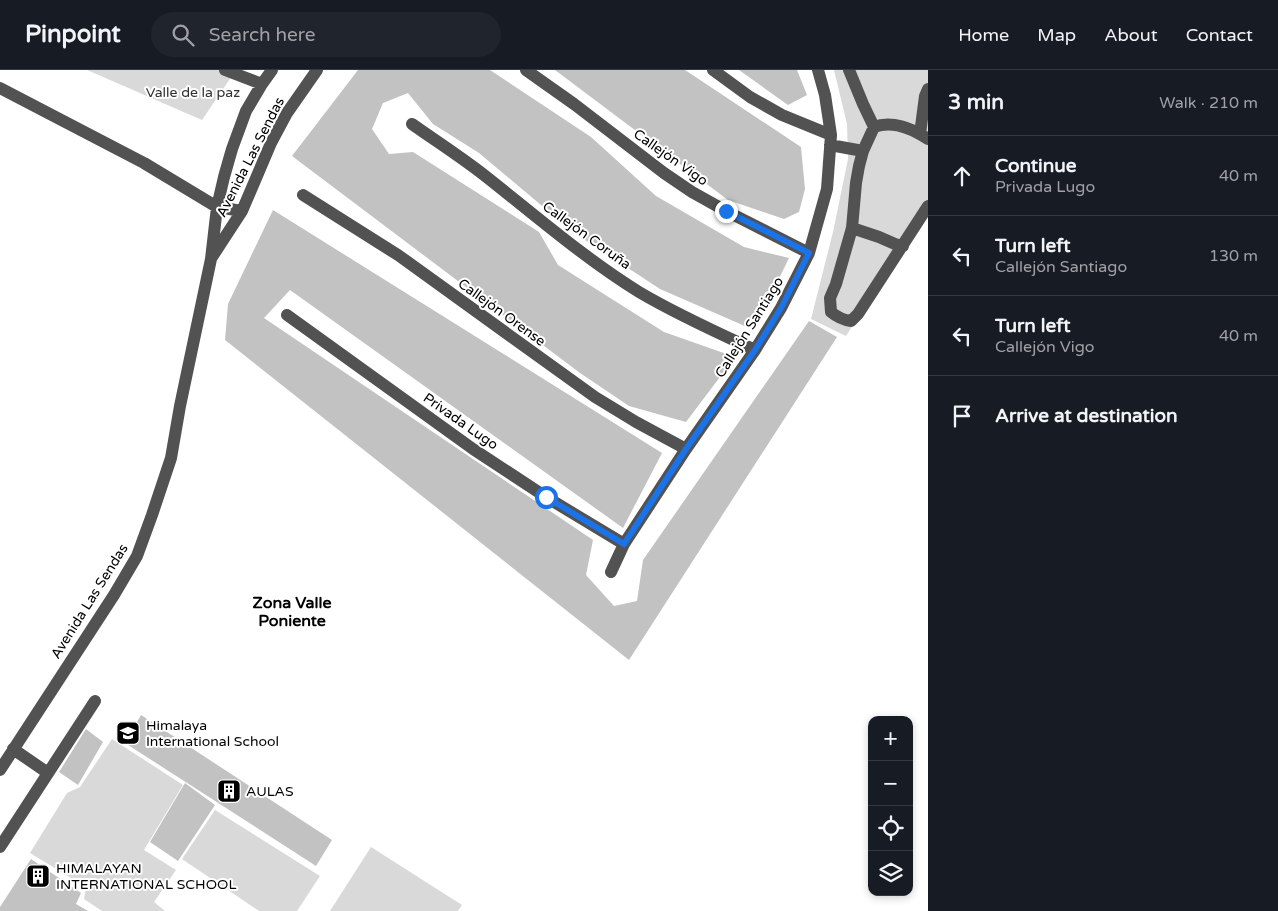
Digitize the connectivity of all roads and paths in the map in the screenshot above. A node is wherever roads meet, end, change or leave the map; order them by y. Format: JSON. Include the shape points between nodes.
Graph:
{"nodes":[{"id":1,"x":272,"y":70,"type":"edge"},
{"id":2,"x":317,"y":70,"type":"edge"},
{"id":3,"x":526,"y":70,"type":"edge"},
{"id":4,"x":713,"y":70,"type":"edge"},
{"id":5,"x":818,"y":70,"type":"edge"},
{"id":6,"x":849,"y":70,"type":"edge"},
{"id":7,"x":232,"y":71,"type":"edge"},
{"id":8,"x":262,"y":84,"type":"junction"},
{"id":9,"x":0,"y":88,"type":"edge"},
{"id":10,"x":928,"y":89,"type":"edge"},
{"id":11,"x":412,"y":124,"type":"dead end"},
{"id":12,"x":874,"y":126,"type":"junction"},
{"id":13,"x":924,"y":136,"type":"edge"},
{"id":14,"x":831,"y":140,"type":"junction"},
{"id":15,"x":863,"y":151,"type":"junction"},
{"id":16,"x":303,"y":195,"type":"dead end"},
{"id":17,"x":928,"y":206,"type":"edge"},
{"id":18,"x":218,"y":207,"type":"junction"},
{"id":19,"x":242,"y":211,"type":"junction"},
{"id":20,"x":852,"y":228,"type":"junction"},
{"id":21,"x":903,"y":246,"type":"junction"},
{"id":22,"x":809,"y":253,"type":"junction"},
{"id":23,"x":211,"y":259,"type":"junction"},
{"id":24,"x":287,"y":315,"type":"dead end"},
{"id":25,"x":755,"y":350,"type":"junction"},
{"id":26,"x":686,"y":449,"type":"junction"},
{"id":27,"x":624,"y":544,"type":"junction"},
{"id":28,"x":611,"y":572,"type":"dead end"},
{"id":29,"x":95,"y":701,"type":"dead end"},
{"id":30,"x":13,"y":749,"type":"junction"},
{"id":31,"x":0,"y":770,"type":"edge"},
{"id":32,"x":48,"y":773,"type":"junction"},
{"id":33,"x":0,"y":847,"type":"edge"}],
"edges":[{"from":1,"to":8,"type":"street","name":"Avenida Las Sendas"},
{"from":2,"to":19,"type":"street","name":"Avenida Las Sendas","via":[[271,143]]},
{"from":3,"to":22,"type":"street","name":"Callejón Vigo","via":[[692,192]]},
{"from":4,"to":14,"type":"street","via":[[750,97]]},
{"from":5,"to":14,"type":"street","name":"Callejón Santiago"},
{"from":6,"to":12,"type":"street"},
{"from":7,"to":8,"type":"street"},
{"from":8,"to":18,"type":"street","name":"Avenida Las Sendas","via":[[246,111],[232,149]]},
{"from":9,"to":18,"type":"street","via":[[144,163]]},
{"from":10,"to":13,"type":"street"},
{"from":11,"to":25,"type":"street","name":"Callejón Coruña","via":[[638,291],[674,312]]},
{"from":12,"to":13,"type":"street","via":[[895,124]]},
{"from":12,"to":15,"type":"street"},
{"from":14,"to":15,"type":"street"},
{"from":14,"to":22,"type":"street","name":"Callejón Santiago","via":[[827,189]]},
{"from":15,"to":20,"type":"street"},
{"from":16,"to":26,"type":"street","name":"Callejón Orense","via":[[398,255],[595,397]]},
{"from":17,"to":21,"type":"street"},
{"from":18,"to":19,"type":"street"},
{"from":18,"to":23,"type":"street","name":"Avenida Las Sendas"},
{"from":19,"to":23,"type":"street","name":"Avenida Las Sendas"},
{"from":20,"to":21,"type":"street"},
{"from":20,"to":21,"type":"street","via":[[830,298],[831,312],[845,320],[851,321],[858,314]]},
{"from":22,"to":25,"type":"street","name":"Callejón Santiago"},
{"from":23,"to":30,"type":"street","name":"Avenida Las Sendas","via":[[171,458],[137,556]]},
{"from":24,"to":27,"type":"street","name":"Privada Lugo","via":[[473,449]]},
{"from":25,"to":26,"type":"street","name":"Callejón Santiago"},
{"from":26,"to":27,"type":"street","name":"Callejón Santiago"},
{"from":27,"to":28,"type":"street","name":"Callejón Santiago"},
{"from":29,"to":32,"type":"street"},
{"from":30,"to":31,"type":"street","name":"Avenida Las Sendas"},
{"from":30,"to":32,"type":"street"},
{"from":32,"to":33,"type":"street"}]}
